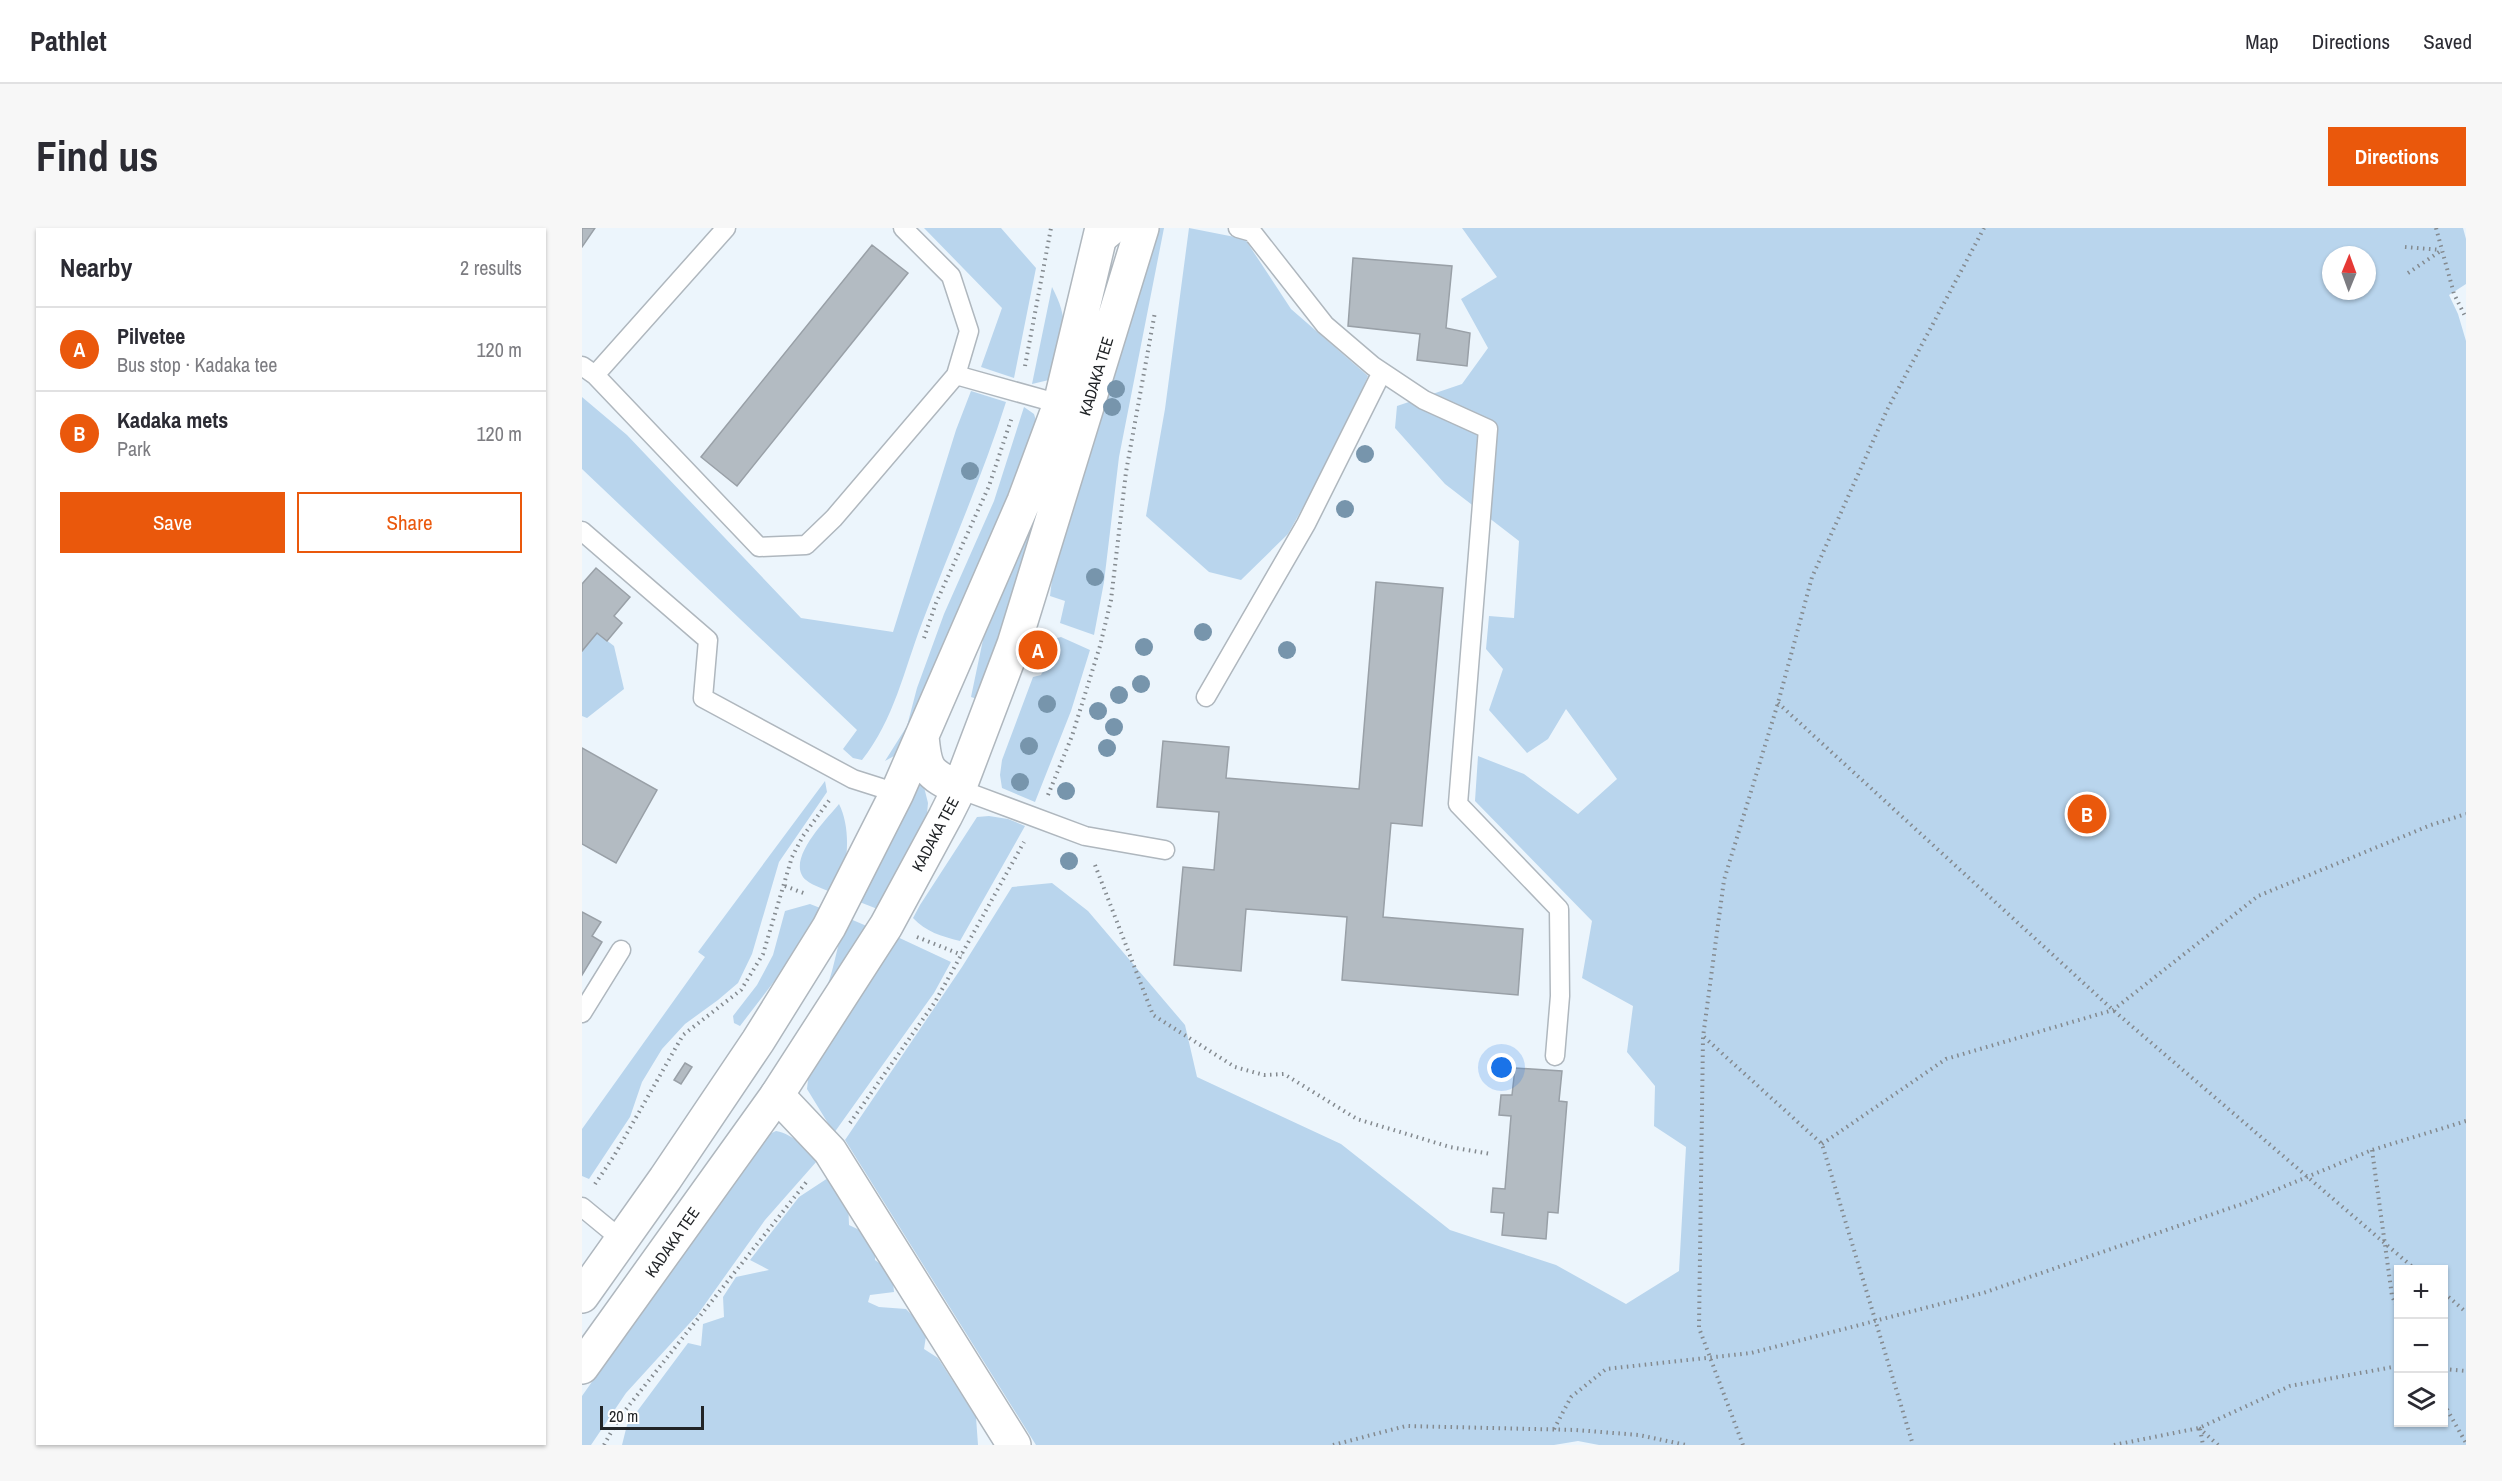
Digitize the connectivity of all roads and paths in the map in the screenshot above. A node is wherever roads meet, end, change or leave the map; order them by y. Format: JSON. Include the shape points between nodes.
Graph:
{"nodes":[{"id":1,"x":726,"y":228,"type":"edge"},
{"id":2,"x":903,"y":228,"type":"edge"},
{"id":3,"x":1051,"y":228,"type":"edge"},
{"id":4,"x":1142,"y":228,"type":"edge"},
{"id":5,"x":1238,"y":228,"type":"edge"},
{"id":6,"x":1984,"y":228,"type":"edge"},
{"id":7,"x":2436,"y":228,"type":"edge"},
{"id":8,"x":1108,"y":235,"type":"edge"},
{"id":9,"x":2405,"y":247,"type":"dead end"},
{"id":10,"x":2442,"y":250,"type":"junction"},
{"id":11,"x":2408,"y":273,"type":"dead end"},
{"id":12,"x":1156,"y":306,"type":"dead end"},
{"id":13,"x":2466,"y":318,"type":"edge"},
{"id":14,"x":1024,"y":369,"type":"dead end"},
{"id":15,"x":589,"y":371,"type":"edge"},
{"id":16,"x":1382,"y":372,"type":"junction"},
{"id":17,"x":956,"y":375,"type":"junction"},
{"id":18,"x":1060,"y":405,"type":"junction"},
{"id":19,"x":582,"y":531,"type":"edge"},
{"id":20,"x":1206,"y":697,"type":"dead end"},
{"id":21,"x":1778,"y":703,"type":"junction"},
{"id":22,"x":922,"y":736,"type":"junction"},
{"id":23,"x":959,"y":789,"type":"junction"},
{"id":24,"x":897,"y":793,"type":"junction"},
{"id":25,"x":832,"y":796,"type":"dead end"},
{"id":26,"x":1044,"y":804,"type":"dead end"},
{"id":27,"x":2466,"y":814,"type":"edge"},
{"id":28,"x":1085,"y":836,"type":"junction"},
{"id":29,"x":1025,"y":840,"type":"dead end"},
{"id":30,"x":1165,"y":850,"type":"dead end"},
{"id":31,"x":912,"y":935,"type":"dead end"},
{"id":32,"x":621,"y":951,"type":"dead end"},
{"id":33,"x":962,"y":955,"type":"junction"},
{"id":34,"x":2113,"y":1010,"type":"junction"},
{"id":35,"x":582,"y":1014,"type":"edge"},
{"id":36,"x":1703,"y":1037,"type":"junction"},
{"id":37,"x":758,"y":1041,"type":"junction"},
{"id":38,"x":1555,"y":1056,"type":"dead end"},
{"id":39,"x":777,"y":1095,"type":"junction"},
{"id":40,"x":2466,"y":1121,"type":"edge"},
{"id":41,"x":846,"y":1129,"type":"dead end"},
{"id":42,"x":1822,"y":1144,"type":"junction"},
{"id":43,"x":2372,"y":1150,"type":"junction"},
{"id":44,"x":1491,"y":1154,"type":"dead end"},
{"id":45,"x":812,"y":1174,"type":"dead end"},
{"id":46,"x":2307,"y":1177,"type":"junction"},
{"id":47,"x":598,"y":1180,"type":"dead end"},
{"id":48,"x":582,"y":1207,"type":"edge"},
{"id":49,"x":622,"y":1240,"type":"junction"},
{"id":50,"x":2386,"y":1244,"type":"junction"},
{"id":51,"x":2411,"y":1265,"type":"edge"},
{"id":52,"x":582,"y":1296,"type":"edge"},
{"id":53,"x":2448,"y":1296,"type":"edge"},
{"id":54,"x":632,"y":1298,"type":"junction"},
{"id":55,"x":2394,"y":1300,"type":"edge"},
{"id":56,"x":2466,"y":1312,"type":"edge"},
{"id":57,"x":1876,"y":1321,"type":"junction"},
{"id":58,"x":1710,"y":1358,"type":"junction"},
{"id":59,"x":582,"y":1367,"type":"edge"},
{"id":60,"x":2394,"y":1367,"type":"edge"},
{"id":61,"x":2448,"y":1369,"type":"edge"},
{"id":62,"x":2466,"y":1371,"type":"edge"},
{"id":63,"x":2448,"y":1411,"type":"edge"},
{"id":64,"x":2199,"y":1428,"type":"junction"},
{"id":65,"x":1554,"y":1429,"type":"junction"},
{"id":66,"x":2466,"y":1443,"type":"edge"},
{"id":67,"x":604,"y":1445,"type":"edge"},
{"id":68,"x":1014,"y":1445,"type":"edge"},
{"id":69,"x":1333,"y":1445,"type":"edge"},
{"id":70,"x":1686,"y":1445,"type":"edge"},
{"id":71,"x":1743,"y":1445,"type":"edge"},
{"id":72,"x":1913,"y":1445,"type":"edge"},
{"id":73,"x":2114,"y":1445,"type":"edge"},
{"id":74,"x":2203,"y":1445,"type":"edge"},
{"id":75,"x":2218,"y":1445,"type":"edge"}],
"edges":[{"from":1,"to":15,"type":"lane"},
{"from":2,"to":17,"type":"lane","via":[[951,276],[969,331]]},
{"from":3,"to":14,"type":"path"},
{"from":4,"to":23,"type":"main road","name":"KADAKA TEE","via":[[1014,644]]},
{"from":5,"to":16,"type":"lane","via":[[1252,232],[1325,325]]},
{"from":6,"to":21,"type":"path","via":[[1887,410],[1812,577]]},
{"from":7,"to":10,"type":"path"},
{"from":8,"to":18,"type":"main road","name":"KADAKA TEE"},
{"from":9,"to":10,"type":"path"},
{"from":10,"to":11,"type":"path"},
{"from":10,"to":13,"type":"path","via":[[2454,294]]},
{"from":12,"to":26,"type":"path","via":[[1126,472],[1111,600],[1072,735]]},
{"from":15,"to":17,"type":"lane","via":[[759,547],[806,544],[834,518]]},
{"from":16,"to":20,"type":"lane","via":[[1306,524]]},
{"from":16,"to":38,"type":"lane","via":[[1424,400],[1488,429],[1458,804],[1558,909],[1560,996]]},
{"from":17,"to":18,"type":"lane"},
{"from":18,"to":22,"type":"main road","name":"KADAKA TEE","via":[[1024,501]]},
{"from":19,"to":24,"type":"lane","via":[[708,640],[703,698],[853,779]]},
{"from":21,"to":34,"type":"path"},
{"from":21,"to":36,"type":"path","via":[[1724,880]]},
{"from":22,"to":23,"type":"main road","via":[[925,763],[937,777]]},
{"from":22,"to":24,"type":"main road","name":"KADAKA TEE"},
{"from":23,"to":28,"type":"lane"},
{"from":23,"to":39,"type":"main road","name":"KADAKA TEE","via":[[886,926]]},
{"from":24,"to":37,"type":"main road","name":"KADAKA TEE","via":[[829,927]]},
{"from":25,"to":47,"type":"path","via":[[792,857],[763,954],[741,990],[683,1035]]},
{"from":27,"to":34,"type":"path","via":[[2259,896]]},
{"from":28,"to":30,"type":"lane"},
{"from":28,"to":44,"type":"path","via":[[1153,1015],[1235,1067],[1264,1075],[1284,1074],[1357,1119],[1450,1147]]},
{"from":29,"to":33,"type":"path"},
{"from":31,"to":33,"type":"path"},
{"from":32,"to":35,"type":"lane"},
{"from":33,"to":41,"type":"path","via":[[935,1002]]},
{"from":34,"to":42,"type":"path","via":[[1946,1059]]},
{"from":34,"to":46,"type":"path"},
{"from":36,"to":42,"type":"path"},
{"from":36,"to":58,"type":"path","via":[[1699,1328]]},
{"from":37,"to":39,"type":"main road","via":[[765,1082]]},
{"from":37,"to":49,"type":"main road","name":"KADAKA TEE"},
{"from":39,"to":54,"type":"main road","name":"KADAKA TEE"},
{"from":39,"to":68,"type":"main road","via":[[830,1151]]},
{"from":40,"to":43,"type":"path"},
{"from":42,"to":57,"type":"path"},
{"from":43,"to":46,"type":"path"},
{"from":43,"to":50,"type":"path"},
{"from":45,"to":67,"type":"path","via":[[619,1418]]},
{"from":46,"to":50,"type":"path"},
{"from":46,"to":57,"type":"path","via":[[2242,1204],[1983,1293]]},
{"from":48,"to":49,"type":"lane"},
{"from":49,"to":52,"type":"main road","name":"KADAKA TEE"},
{"from":49,"to":54,"type":"main road","via":[[630,1258]]},
{"from":50,"to":51,"type":"path"},
{"from":50,"to":55,"type":"path"},
{"from":53,"to":56,"type":"path"},
{"from":54,"to":59,"type":"main road","name":"KADAKA TEE"},
{"from":57,"to":58,"type":"path","via":[[1751,1353]]},
{"from":57,"to":72,"type":"path"},
{"from":58,"to":65,"type":"path","via":[[1606,1369],[1571,1397]]},
{"from":58,"to":71,"type":"path"},
{"from":60,"to":64,"type":"path","via":[[2290,1386]]},
{"from":61,"to":62,"type":"path"},
{"from":63,"to":66,"type":"path"},
{"from":64,"to":73,"type":"path"},
{"from":64,"to":74,"type":"path"},
{"from":64,"to":75,"type":"path"},
{"from":65,"to":69,"type":"path","via":[[1406,1426]]},
{"from":65,"to":70,"type":"path","via":[[1639,1435]]}]}
